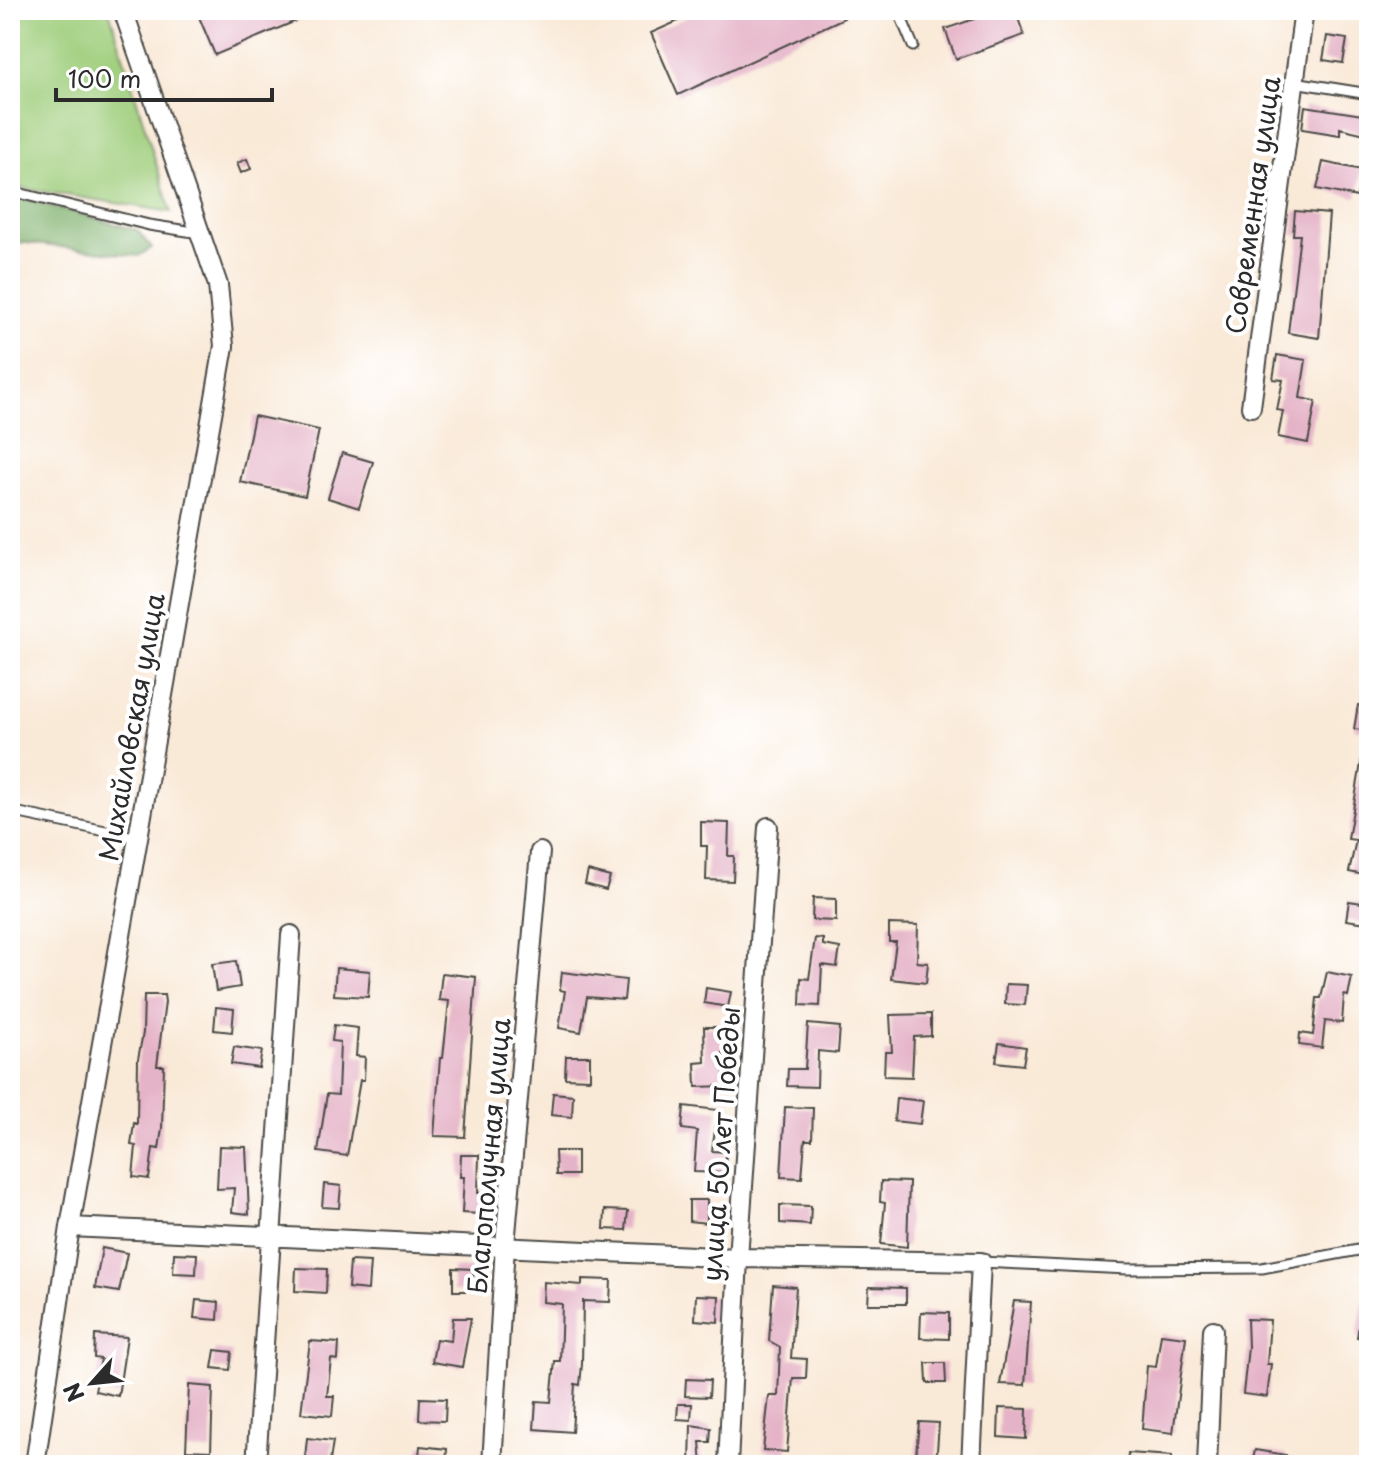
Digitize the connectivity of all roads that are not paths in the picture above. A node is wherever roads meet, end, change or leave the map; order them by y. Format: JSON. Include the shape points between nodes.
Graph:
{"nodes":[{"id":1,"x":123,"y":10,"type":"edge"},
{"id":2,"x":898,"y":10,"type":"edge"},
{"id":3,"x":1304,"y":10,"type":"edge"},
{"id":4,"x":913,"y":46,"type":"dead end"},
{"id":5,"x":1294,"y":82,"type":"junction"},
{"id":6,"x":1369,"y":94,"type":"edge"},
{"id":7,"x":10,"y":191,"type":"edge"},
{"id":8,"x":200,"y":233,"type":"junction"},
{"id":9,"x":1251,"y":407,"type":"dead end"},
{"id":10,"x":10,"y":811,"type":"edge"},
{"id":11,"x":768,"y":827,"type":"dead end"},
{"id":12,"x":139,"y":838,"type":"junction"},
{"id":13,"x":540,"y":852,"type":"dead end"},
{"id":14,"x":291,"y":935,"type":"dead end"},
{"id":15,"x":70,"y":1227,"type":"junction"},
{"id":16,"x":273,"y":1236,"type":"junction"},
{"id":17,"x":505,"y":1245,"type":"junction"},
{"id":18,"x":1369,"y":1248,"type":"edge"},
{"id":19,"x":738,"y":1258,"type":"junction"},
{"id":20,"x":981,"y":1262,"type":"junction"},
{"id":21,"x":1213,"y":1330,"type":"dead end"},
{"id":22,"x":35,"y":1465,"type":"edge"},
{"id":23,"x":256,"y":1465,"type":"edge"},
{"id":24,"x":492,"y":1465,"type":"edge"},
{"id":25,"x":728,"y":1465,"type":"edge"},
{"id":26,"x":971,"y":1465,"type":"edge"},
{"id":27,"x":1207,"y":1465,"type":"edge"}],
"edges":[{"from":1,"to":8,"type":"street","name":"Михайловская улица"},
{"from":2,"to":4,"type":"lane"},
{"from":3,"to":5,"type":"street","name":"Современная улица"},
{"from":5,"to":6,"type":"lane"},
{"from":5,"to":9,"type":"street","name":"Современная улица"},
{"from":7,"to":8,"type":"lane"},
{"from":8,"to":12,"type":"street","name":"Михайловская улица","via":[[218,285],[224,346]]},
{"from":10,"to":12,"type":"lane"},
{"from":11,"to":19,"type":"street","name":"улица 50 лет Победы"},
{"from":12,"to":15,"type":"street","name":"Михайловская улица"},
{"from":13,"to":17,"type":"street","name":"Благополучная улица"},
{"from":14,"to":16,"type":"street"},
{"from":15,"to":16,"type":"street"},
{"from":15,"to":22,"type":"street","name":"Михайловская улица"},
{"from":16,"to":17,"type":"street"},
{"from":16,"to":23,"type":"street"},
{"from":17,"to":19,"type":"street"},
{"from":17,"to":24,"type":"street","name":"Благополучная улица"},
{"from":18,"to":20,"type":"lane","via":[[1262,1268]]},
{"from":19,"to":20,"type":"street"},
{"from":19,"to":25,"type":"street","name":"улица 50 лет Победы"},
{"from":20,"to":26,"type":"street"},
{"from":21,"to":27,"type":"street"}]}
